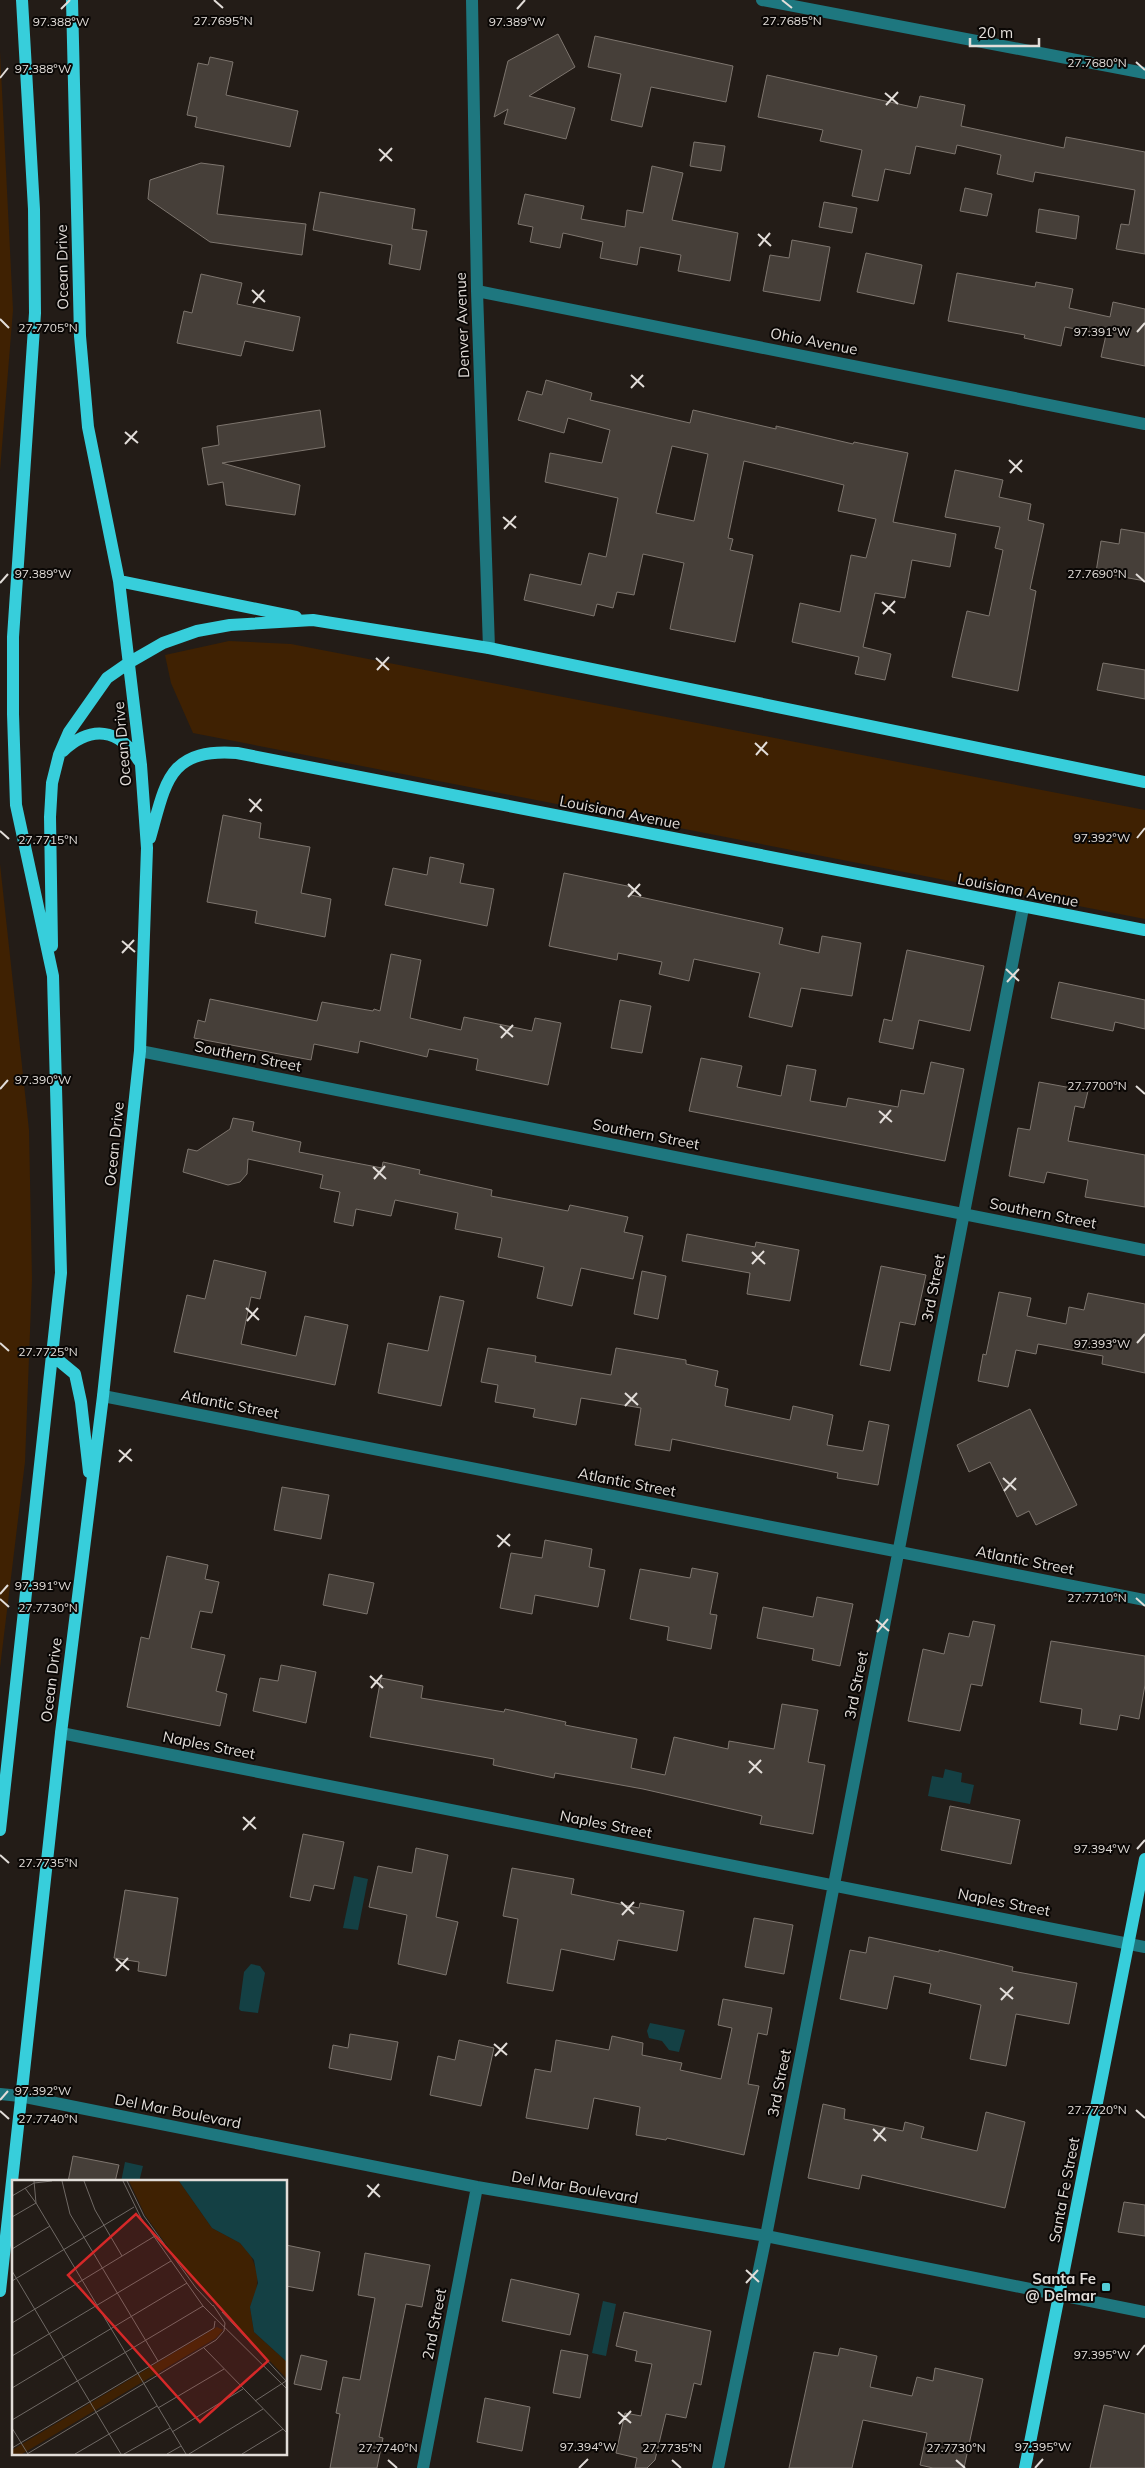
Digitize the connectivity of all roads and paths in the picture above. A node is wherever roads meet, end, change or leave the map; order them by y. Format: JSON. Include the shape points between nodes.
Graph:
{"nodes":[{"id":1,"x":22,"y":0,"type":"edge"},
{"id":2,"x":72,"y":0,"type":"edge"},
{"id":3,"x":472,"y":0,"type":"edge"},
{"id":4,"x":762,"y":0,"type":"edge"},
{"id":5,"x":1145,"y":74,"type":"edge"},
{"id":6,"x":477,"y":291,"type":"junction"},
{"id":7,"x":1145,"y":424,"type":"edge"},
{"id":8,"x":119,"y":581,"type":"junction"},
{"id":9,"x":313,"y":620,"type":"junction"},
{"id":10,"x":490,"y":648,"type":"junction"},
{"id":11,"x":130,"y":662,"type":"junction"},
{"id":12,"x":58,"y":755,"type":"junction"},
{"id":13,"x":141,"y":765,"type":"junction"},
{"id":14,"x":1145,"y":782,"type":"edge"},
{"id":15,"x":147,"y":848,"type":"junction"},
{"id":16,"x":1023,"y":908,"type":"junction"},
{"id":17,"x":1145,"y":930,"type":"edge"},
{"id":18,"x":53,"y":976,"type":"junction"},
{"id":19,"x":140,"y":1051,"type":"junction"},
{"id":20,"x":964,"y":1214,"type":"junction"},
{"id":21,"x":1145,"y":1250,"type":"edge"},
{"id":22,"x":52,"y":1354,"type":"junction"},
{"id":23,"x":104,"y":1396,"type":"junction"},
{"id":24,"x":92,"y":1492,"type":"junction"},
{"id":25,"x":899,"y":1552,"type":"junction"},
{"id":26,"x":1145,"y":1600,"type":"edge"},
{"id":27,"x":61,"y":1733,"type":"junction"},
{"id":28,"x":0,"y":1830,"type":"edge"},
{"id":29,"x":1145,"y":1859,"type":"edge"},
{"id":30,"x":834,"y":1885,"type":"junction"},
{"id":31,"x":1128,"y":1944,"type":"junction"},
{"id":32,"x":1145,"y":1947,"type":"edge"},
{"id":33,"x":0,"y":2094,"type":"edge"},
{"id":34,"x":20,"y":2096,"type":"junction"},
{"id":35,"x":477,"y":2186,"type":"junction"},
{"id":36,"x":766,"y":2236,"type":"junction"},
{"id":37,"x":0,"y":2291,"type":"edge"},
{"id":38,"x":1060,"y":2296,"type":"junction"},
{"id":39,"x":1145,"y":2312,"type":"edge"},
{"id":40,"x":423,"y":2468,"type":"edge"},
{"id":41,"x":718,"y":2468,"type":"edge"},
{"id":42,"x":1025,"y":2468,"type":"edge"}],
"edges":[{"from":1,"to":18,"type":"main road","name":"Ocean Drive","via":[[34,209],[35,313],[13,637],[12,714],[16,805]]},
{"from":2,"to":8,"type":"main road","name":"Ocean Drive","via":[[80,336],[88,427]]},
{"from":3,"to":6,"type":"street","name":"Denver Avenue"},
{"from":4,"to":5,"type":"street"},
{"from":6,"to":7,"type":"street","name":"Ohio Avenue"},
{"from":6,"to":10,"type":"street","name":"Denver Avenue"},
{"from":8,"to":9,"type":"main road"},
{"from":8,"to":11,"type":"main road","name":"Ocean Drive"},
{"from":9,"to":10,"type":"main road"},
{"from":9,"to":11,"type":"main road","via":[[230,625],[197,631],[163,643]]},
{"from":10,"to":14,"type":"main road"},
{"from":11,"to":12,"type":"main road","via":[[107,678],[84,708]]},
{"from":11,"to":13,"type":"main road","name":"Ocean Drive"},
{"from":12,"to":13,"type":"main road","via":[[87,734],[103,732],[132,749]]},
{"from":12,"to":18,"type":"main road","via":[[50,817]]},
{"from":13,"to":15,"type":"main road","name":"Ocean Drive"},
{"from":15,"to":16,"type":"main road","name":"Louisiana Avenue","via":[[162,798],[180,764],[199,754],[223,752]]},
{"from":15,"to":19,"type":"main road","name":"Ocean Drive"},
{"from":16,"to":17,"type":"main road","name":"Louisiana Avenue"},
{"from":16,"to":20,"type":"street","name":"3rd Street"},
{"from":18,"to":22,"type":"main road","name":"Ocean Drive","via":[[61,1273]]},
{"from":19,"to":20,"type":"street","name":"Southern Street"},
{"from":19,"to":23,"type":"main road","name":"Ocean Drive"},
{"from":20,"to":21,"type":"street","name":"Southern Street"},
{"from":20,"to":25,"type":"street","name":"3rd Street"},
{"from":22,"to":24,"type":"main road","via":[[74,1374],[81,1402]]},
{"from":22,"to":28,"type":"main road","name":"Ocean Drive"},
{"from":23,"to":24,"type":"main road","name":"Ocean Drive"},
{"from":23,"to":25,"type":"street","name":"Atlantic Street"},
{"from":24,"to":27,"type":"main road","name":"Ocean Drive"},
{"from":25,"to":26,"type":"street","name":"Atlantic Street"},
{"from":25,"to":30,"type":"street","name":"3rd Street"},
{"from":27,"to":30,"type":"street","name":"Naples Street"},
{"from":27,"to":34,"type":"main road","name":"Ocean Drive"},
{"from":29,"to":31,"type":"main road","name":"Santa Fe Street"},
{"from":30,"to":31,"type":"street","name":"Naples Street"},
{"from":30,"to":36,"type":"street","name":"3rd Street"},
{"from":31,"to":32,"type":"street","name":"Naples Street"},
{"from":31,"to":38,"type":"main road","name":"Santa Fe Street"},
{"from":33,"to":34,"type":"street","name":"Del Mar Boulevard"},
{"from":34,"to":35,"type":"street","name":"Del Mar Boulevard"},
{"from":34,"to":37,"type":"main road","name":"Ocean Drive"},
{"from":35,"to":36,"type":"street","name":"Del Mar Boulevard"},
{"from":35,"to":40,"type":"street","name":"2nd Street"},
{"from":36,"to":38,"type":"street","name":"Del Mar Boulevard"},
{"from":36,"to":41,"type":"street","name":"3rd Street"},
{"from":38,"to":39,"type":"street","name":"Del Mar Boulevard"},
{"from":38,"to":42,"type":"main road","name":"Santa Fe Street"}]}
